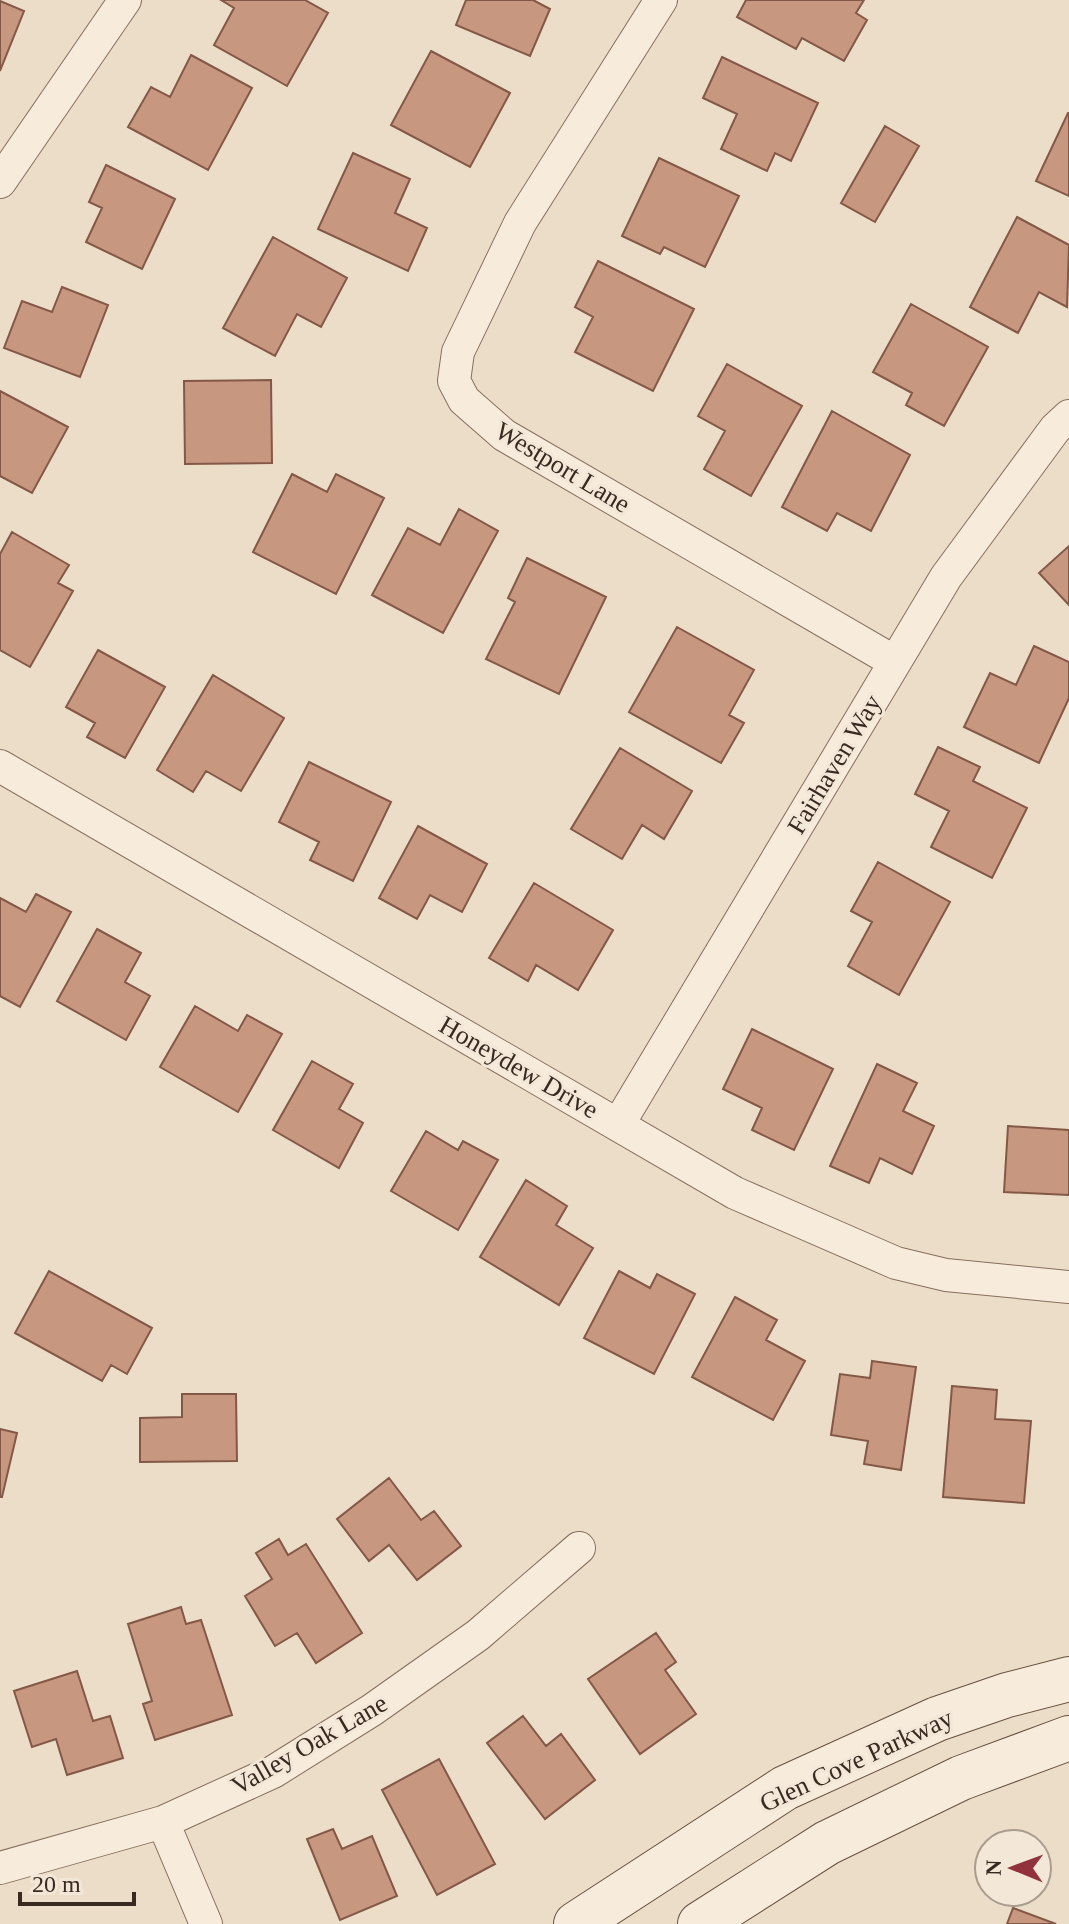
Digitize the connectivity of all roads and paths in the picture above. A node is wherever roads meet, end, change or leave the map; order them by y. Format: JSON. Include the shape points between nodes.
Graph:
{"nodes":[{"id":1,"x":125,"y":0,"type":"edge"},
{"id":2,"x":661,"y":0,"type":"edge"},
{"id":3,"x":0,"y":182,"type":"edge"},
{"id":4,"x":1069,"y":416,"type":"edge"},
{"id":5,"x":895,"y":662,"type":"junction"},
{"id":6,"x":0,"y":766,"type":"edge"},
{"id":7,"x":618,"y":1125,"type":"junction"},
{"id":8,"x":1069,"y":1287,"type":"edge"},
{"id":9,"x":579,"y":1548,"type":"dead end"},
{"id":10,"x":1069,"y":1679,"type":"edge"},
{"id":11,"x":1069,"y":1738,"type":"edge"},
{"id":12,"x":163,"y":1822,"type":"junction"},
{"id":13,"x":0,"y":1868,"type":"edge"},
{"id":14,"x":206,"y":1924,"type":"edge"},
{"id":15,"x":576,"y":1924,"type":"edge"},
{"id":16,"x":700,"y":1924,"type":"edge"}],
"edges":[{"from":1,"to":3,"type":"street"},
{"from":2,"to":5,"type":"street","name":"Westport Lane","via":[[520,223],[458,352],[454,381],[464,400],[504,435]]},
{"from":4,"to":5,"type":"street","name":"Fairhaven Way","via":[[946,577]]},
{"from":5,"to":7,"type":"street","name":"Fairhaven Way"},
{"from":6,"to":7,"type":"street","name":"Honeydew Drive"},
{"from":7,"to":8,"type":"street","name":"Honeydew Drive","via":[[735,1193],[896,1263],[946,1275]]},
{"from":9,"to":12,"type":"street","name":"Valley Oak Lane","via":[[478,1635],[372,1710],[273,1772]]},
{"from":10,"to":15,"type":"main road","name":"Glen Cove Parkway","via":[[937,1719],[785,1788]]},
{"from":11,"to":16,"type":"main road","via":[[961,1778],[827,1843]]},
{"from":12,"to":13,"type":"street","name":"Valley Oak Lane"},
{"from":12,"to":14,"type":"street"}]}
